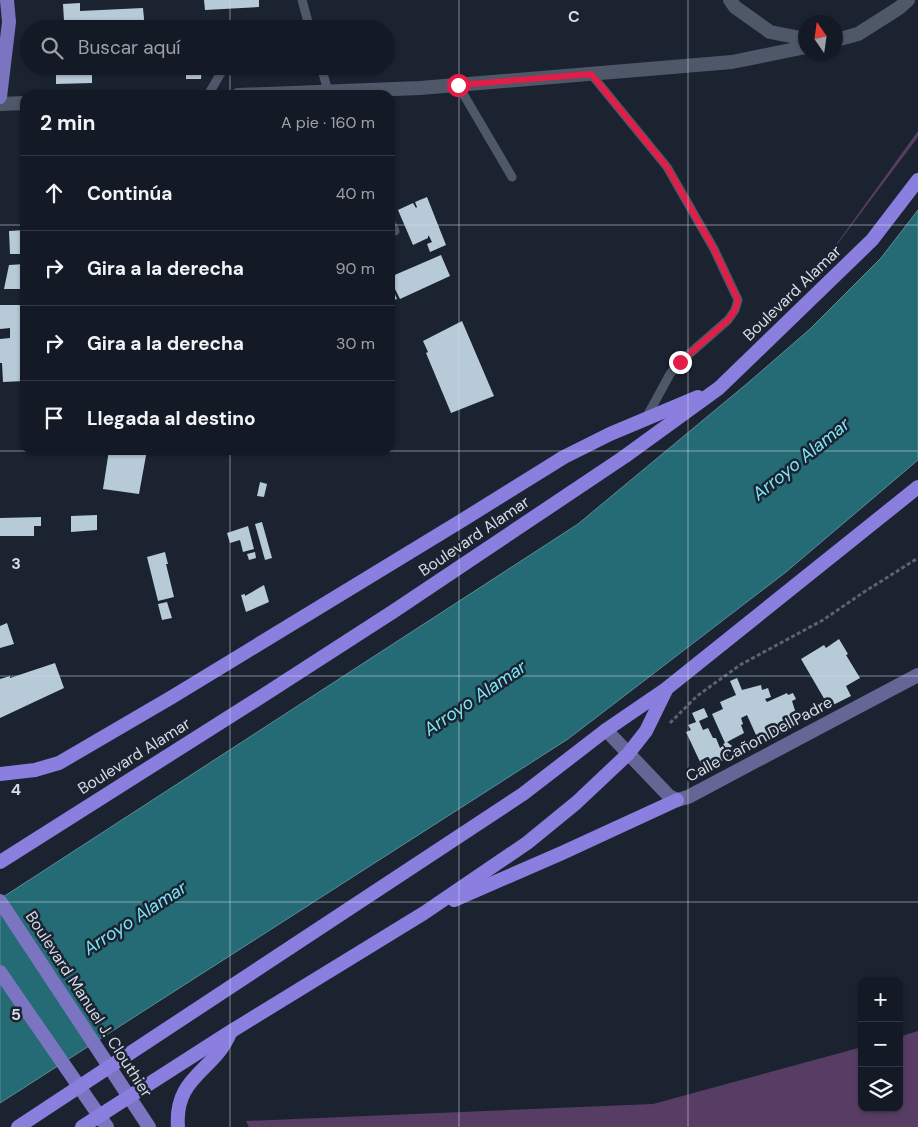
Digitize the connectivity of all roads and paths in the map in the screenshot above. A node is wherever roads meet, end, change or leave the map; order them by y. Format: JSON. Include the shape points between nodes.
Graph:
{"nodes":[{"id":1,"x":7,"y":0,"type":"edge"},
{"id":2,"x":302,"y":0,"type":"edge"},
{"id":3,"x":730,"y":0,"type":"edge"},
{"id":4,"x":908,"y":0,"type":"edge"},
{"id":5,"x":308,"y":20,"type":"edge"},
{"id":6,"x":798,"y":37,"type":"edge"},
{"id":7,"x":843,"y":38,"type":"edge"},
{"id":8,"x":798,"y":48,"type":"edge"},
{"id":9,"x":591,"y":74,"type":"junction"},
{"id":10,"x":220,"y":75,"type":"edge"},
{"id":11,"x":323,"y":75,"type":"edge"},
{"id":12,"x":458,"y":85,"type":"junction"},
{"id":13,"x":211,"y":90,"type":"edge"},
{"id":14,"x":327,"y":90,"type":"edge"},
{"id":15,"x":387,"y":90,"type":"edge"},
{"id":16,"x":0,"y":97,"type":"edge"},
{"id":17,"x":20,"y":103,"type":"edge"},
{"id":18,"x":0,"y":104,"type":"edge"},
{"id":19,"x":512,"y":177,"type":"dead end"},
{"id":20,"x":918,"y":180,"type":"edge"},
{"id":21,"x":719,"y":388,"type":"junction"},
{"id":22,"x":646,"y":418,"type":"junction"},
{"id":23,"x":918,"y":487,"type":"edge"},
{"id":24,"x":918,"y":558,"type":"edge"},
{"id":25,"x":918,"y":675,"type":"edge"},
{"id":26,"x":666,"y":689,"type":"junction"},
{"id":27,"x":667,"y":726,"type":"dead end"},
{"id":28,"x":606,"y":730,"type":"junction"},
{"id":29,"x":628,"y":754,"type":"junction"},
{"id":30,"x":0,"y":774,"type":"edge"},
{"id":31,"x":677,"y":800,"type":"junction"},
{"id":32,"x":0,"y":862,"type":"edge"},
{"id":33,"x":0,"y":901,"type":"edge"},
{"id":34,"x":424,"y":913,"type":"junction"},
{"id":35,"x":0,"y":972,"type":"edge"},
{"id":36,"x":230,"y":1032,"type":"junction"},
{"id":37,"x":129,"y":1096,"type":"junction"},
{"id":38,"x":99,"y":1115,"type":"junction"},
{"id":39,"x":18,"y":1127,"type":"edge"},
{"id":40,"x":82,"y":1127,"type":"edge"},
{"id":41,"x":107,"y":1127,"type":"edge"},
{"id":42,"x":149,"y":1127,"type":"edge"},
{"id":43,"x":178,"y":1127,"type":"edge"}],
"edges":[{"from":1,"to":16,"type":"main road","via":[[8,22]]},
{"from":2,"to":5,"type":"lane"},
{"from":3,"to":6,"type":"street","via":[[770,32]]},
{"from":4,"to":7,"type":"street","via":[[858,34]]},
{"from":8,"to":9,"type":"street","via":[[732,62]]},
{"from":9,"to":12,"type":"street"},
{"from":9,"to":22,"type":"lane","via":[[667,167],[714,249],[738,300],[728,320],[670,374]]},
{"from":10,"to":13,"type":"lane"},
{"from":11,"to":14,"type":"lane"},
{"from":12,"to":15,"type":"street"},
{"from":12,"to":19,"type":"lane"},
{"from":17,"to":18,"type":"street"},
{"from":20,"to":21,"type":"highway","name":"Boulevard Alamar","via":[[872,240]]},
{"from":21,"to":22,"type":"highway"},
{"from":21,"to":32,"type":"highway","name":"Boulevard Alamar","via":[[624,457],[394,611]]},
{"from":22,"to":30,"type":"highway","via":[[564,457],[198,682],[59,763]]},
{"from":23,"to":26,"type":"highway"},
{"from":24,"to":27,"type":"path","via":[[823,620],[740,666],[697,696]]},
{"from":25,"to":31,"type":"main road","name":"Calle Cañon Del Padre"},
{"from":26,"to":28,"type":"highway"},
{"from":26,"to":29,"type":"highway","via":[[646,730]]},
{"from":28,"to":29,"type":"main road","name":"Calle Cañon Del Padre"},
{"from":28,"to":39,"type":"highway","via":[[523,794]]},
{"from":29,"to":31,"type":"main road","name":"Calle Cañon Del Padre","via":[[669,796]]},
{"from":29,"to":34,"type":"highway","via":[[527,843]]},
{"from":31,"to":34,"type":"highway"},
{"from":33,"to":37,"type":"main road","name":"Boulevard Manuel J. Clouthier"},
{"from":34,"to":36,"type":"highway"},
{"from":35,"to":38,"type":"main road"},
{"from":36,"to":37,"type":"highway"},
{"from":36,"to":43,"type":"highway","via":[[221,1050],[189,1083],[177,1113]]},
{"from":37,"to":38,"type":"highway"},
{"from":37,"to":42,"type":"main road","name":"Boulevard Manuel J. Clouthier"},
{"from":38,"to":40,"type":"highway"},
{"from":38,"to":41,"type":"main road"}]}
